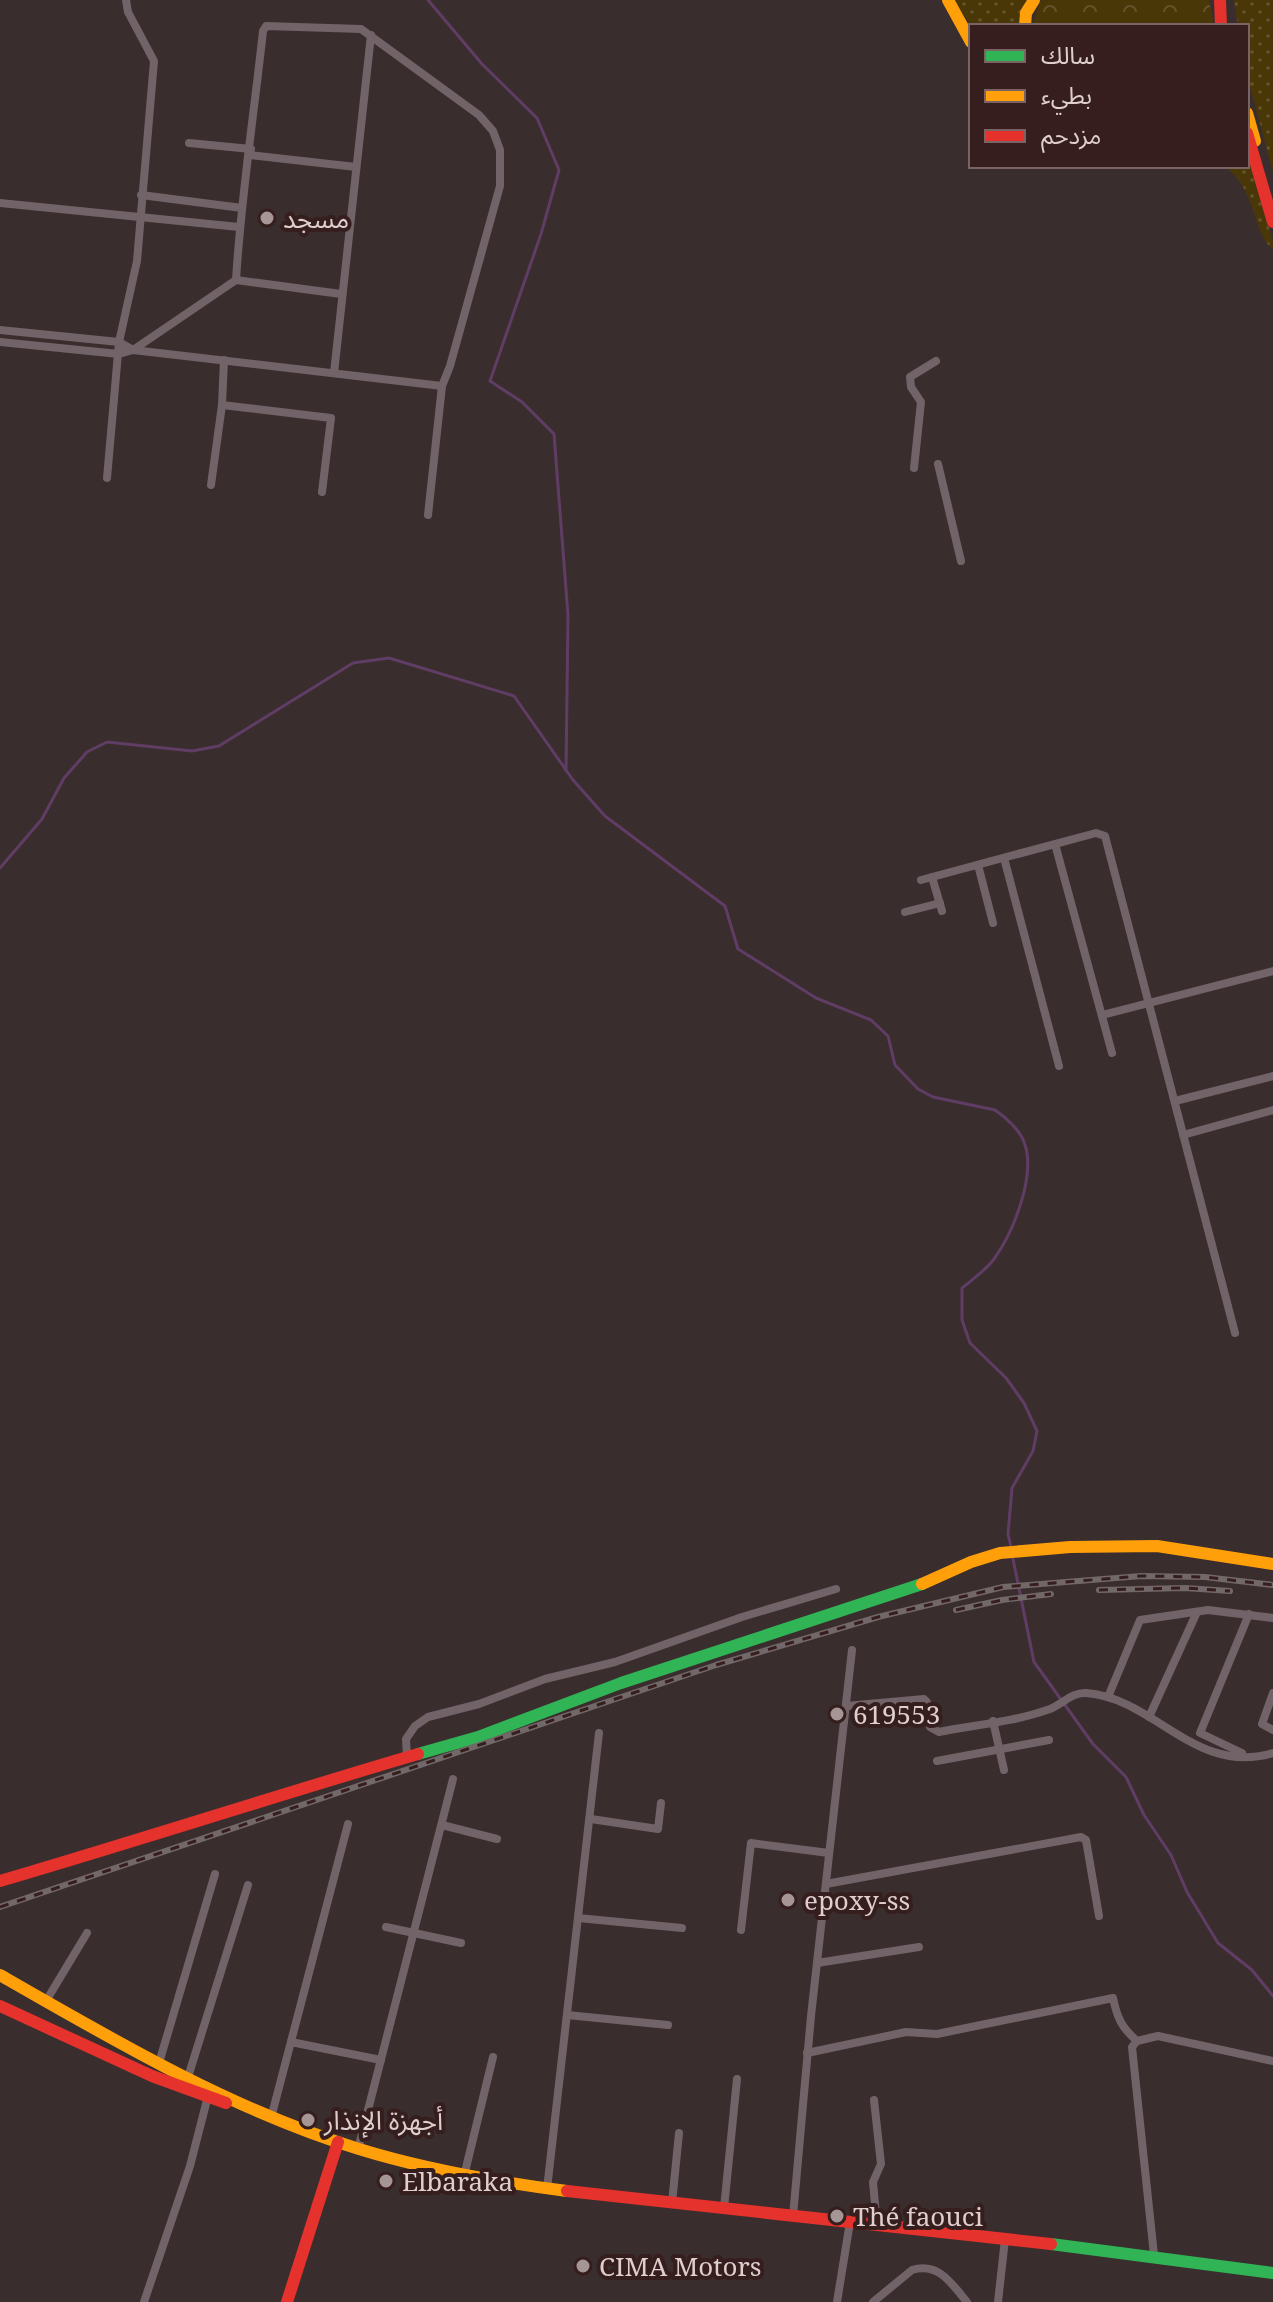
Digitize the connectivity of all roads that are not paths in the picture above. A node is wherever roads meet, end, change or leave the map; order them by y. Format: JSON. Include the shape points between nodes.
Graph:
{"nodes":[{"id":1,"x":126,"y":0,"type":"edge"},
{"id":2,"x":948,"y":0,"type":"edge"},
{"id":3,"x":1034,"y":0,"type":"edge"},
{"id":4,"x":1220,"y":2,"type":"edge"},
{"id":5,"x":1025,"y":24,"type":"edge"},
{"id":6,"x":1221,"y":24,"type":"edge"},
{"id":7,"x":1227,"y":24,"type":"edge"},
{"id":8,"x":371,"y":35,"type":"junction"},
{"id":9,"x":969,"y":38,"type":"edge"},
{"id":10,"x":1249,"y":120,"type":"edge"},
{"id":11,"x":1249,"y":140,"type":"edge"},
{"id":12,"x":189,"y":143,"type":"dead end"},
{"id":13,"x":250,"y":152,"type":"junction"},
{"id":14,"x":356,"y":167,"type":"junction"},
{"id":15,"x":141,"y":195,"type":"junction"},
{"id":16,"x":1273,"y":201,"type":"edge"},
{"id":17,"x":0,"y":203,"type":"edge"},
{"id":18,"x":242,"y":208,"type":"junction"},
{"id":19,"x":140,"y":219,"type":"junction"},
{"id":20,"x":1273,"y":222,"type":"edge"},
{"id":21,"x":239,"y":227,"type":"junction"},
{"id":22,"x":236,"y":280,"type":"junction"},
{"id":23,"x":341,"y":294,"type":"junction"},
{"id":24,"x":0,"y":330,"type":"edge"},
{"id":25,"x":0,"y":342,"type":"edge"},
{"id":26,"x":119,"y":342,"type":"junction"},
{"id":27,"x":133,"y":350,"type":"junction"},
{"id":28,"x":119,"y":354,"type":"junction"},
{"id":29,"x":224,"y":360,"type":"junction"},
{"id":30,"x":936,"y":361,"type":"dead end"},
{"id":31,"x":334,"y":373,"type":"junction"},
{"id":32,"x":442,"y":386,"type":"junction"},
{"id":33,"x":222,"y":405,"type":"junction"},
{"id":34,"x":938,"y":464,"type":"dead end"},
{"id":35,"x":914,"y":468,"type":"dead end"},
{"id":36,"x":107,"y":478,"type":"dead end"},
{"id":37,"x":211,"y":485,"type":"dead end"},
{"id":38,"x":322,"y":492,"type":"dead end"},
{"id":39,"x":428,"y":515,"type":"dead end"},
{"id":40,"x":961,"y":561,"type":"dead end"},
{"id":41,"x":1055,"y":844,"type":"junction"},
{"id":42,"x":1004,"y":858,"type":"junction"},
{"id":43,"x":978,"y":865,"type":"junction"},
{"id":44,"x":932,"y":877,"type":"junction"},
{"id":45,"x":921,"y":880,"type":"dead end"},
{"id":46,"x":905,"y":912,"type":"dead end"},
{"id":47,"x":993,"y":923,"type":"dead end"},
{"id":48,"x":1273,"y":971,"type":"edge"},
{"id":49,"x":1149,"y":1003,"type":"junction"},
{"id":50,"x":1102,"y":1015,"type":"junction"},
{"id":51,"x":1112,"y":1053,"type":"dead end"},
{"id":52,"x":1059,"y":1066,"type":"dead end"},
{"id":53,"x":1273,"y":1076,"type":"edge"},
{"id":54,"x":1175,"y":1101,"type":"junction"},
{"id":55,"x":1273,"y":1110,"type":"edge"},
{"id":56,"x":1183,"y":1135,"type":"junction"},
{"id":57,"x":1235,"y":1333,"type":"dead end"},
{"id":58,"x":1273,"y":1564,"type":"edge"},
{"id":59,"x":836,"y":1589,"type":"dead end"},
{"id":60,"x":1197,"y":1612,"type":"junction"},
{"id":61,"x":1249,"y":1614,"type":"junction"},
{"id":62,"x":1273,"y":1618,"type":"edge"},
{"id":63,"x":852,"y":1650,"type":"dead end"},
{"id":64,"x":1273,"y":1693,"type":"edge"},
{"id":65,"x":1108,"y":1697,"type":"junction"},
{"id":66,"x":846,"y":1706,"type":"junction"},
{"id":67,"x":1149,"y":1717,"type":"junction"},
{"id":68,"x":993,"y":1721,"type":"junction"},
{"id":69,"x":1273,"y":1730,"type":"edge"},
{"id":70,"x":599,"y":1733,"type":"dead end"},
{"id":71,"x":1049,"y":1740,"type":"dead end"},
{"id":72,"x":999,"y":1749,"type":"junction"},
{"id":73,"x":1273,"y":1753,"type":"edge"},
{"id":74,"x":407,"y":1757,"type":"junction"},
{"id":75,"x":1254,"y":1759,"type":"junction"},
{"id":76,"x":937,"y":1761,"type":"dead end"},
{"id":77,"x":1004,"y":1770,"type":"dead end"},
{"id":78,"x":453,"y":1779,"type":"dead end"},
{"id":79,"x":661,"y":1803,"type":"dead end"},
{"id":80,"x":591,"y":1819,"type":"junction"},
{"id":81,"x":348,"y":1824,"type":"dead end"},
{"id":82,"x":442,"y":1825,"type":"junction"},
{"id":83,"x":497,"y":1839,"type":"dead end"},
{"id":84,"x":829,"y":1853,"type":"junction"},
{"id":85,"x":215,"y":1874,"type":"dead end"},
{"id":86,"x":0,"y":1881,"type":"edge"},
{"id":87,"x":826,"y":1884,"type":"junction"},
{"id":88,"x":248,"y":1885,"type":"dead end"},
{"id":89,"x":1099,"y":1916,"type":"dead end"},
{"id":90,"x":578,"y":1918,"type":"junction"},
{"id":91,"x":386,"y":1927,"type":"dead end"},
{"id":92,"x":682,"y":1928,"type":"dead end"},
{"id":93,"x":741,"y":1930,"type":"dead end"},
{"id":94,"x":87,"y":1933,"type":"dead end"},
{"id":95,"x":413,"y":1935,"type":"junction"},
{"id":96,"x":461,"y":1943,"type":"dead end"},
{"id":97,"x":919,"y":1947,"type":"dead end"},
{"id":98,"x":817,"y":1963,"type":"junction"},
{"id":99,"x":0,"y":1975,"type":"edge"},
{"id":100,"x":46,"y":2001,"type":"junction"},
{"id":101,"x":0,"y":2006,"type":"edge"},
{"id":102,"x":567,"y":2015,"type":"junction"},
{"id":103,"x":668,"y":2025,"type":"dead end"},
{"id":104,"x":1137,"y":2041,"type":"junction"},
{"id":105,"x":291,"y":2042,"type":"junction"},
{"id":106,"x":807,"y":2053,"type":"junction"},
{"id":107,"x":493,"y":2057,"type":"dead end"},
{"id":108,"x":381,"y":2060,"type":"junction"},
{"id":109,"x":1273,"y":2061,"type":"edge"},
{"id":110,"x":159,"y":2063,"type":"junction"},
{"id":111,"x":188,"y":2077,"type":"junction"},
{"id":112,"x":737,"y":2079,"type":"dead end"},
{"id":113,"x":208,"y":2096,"type":"junction"},
{"id":114,"x":874,"y":2100,"type":"dead end"},
{"id":115,"x":271,"y":2118,"type":"junction"},
{"id":116,"x":679,"y":2133,"type":"dead end"},
{"id":117,"x":338,"y":2142,"type":"junction"},
{"id":118,"x":358,"y":2149,"type":"junction"},
{"id":119,"x":464,"y":2176,"type":"junction"},
{"id":120,"x":547,"y":2189,"type":"junction"},
{"id":121,"x":672,"y":2203,"type":"junction"},
{"id":122,"x":724,"y":2208,"type":"junction"},
{"id":123,"x":793,"y":2216,"type":"junction"},
{"id":124,"x":850,"y":2222,"type":"junction"},
{"id":125,"x":877,"y":2226,"type":"junction"},
{"id":126,"x":1005,"y":2239,"type":"junction"},
{"id":127,"x":1154,"y":2255,"type":"junction"},
{"id":128,"x":1273,"y":2273,"type":"edge"},
{"id":129,"x":144,"y":2302,"type":"edge"},
{"id":130,"x":287,"y":2302,"type":"edge"},
{"id":131,"x":837,"y":2302,"type":"edge"},
{"id":132,"x":873,"y":2302,"type":"edge"},
{"id":133,"x":967,"y":2302,"type":"edge"},
{"id":134,"x":998,"y":2302,"type":"edge"}],
"edges":[{"from":1,"to":15,"type":"street","via":[[154,61]]},
{"from":2,"to":9,"type":"main road"},
{"from":3,"to":5,"type":"main road"},
{"from":4,"to":6,"type":"main road"},
{"from":4,"to":7,"type":"main road"},
{"from":8,"to":13,"type":"street","via":[[361,29],[266,26]]},
{"from":8,"to":14,"type":"street"},
{"from":8,"to":32,"type":"street","via":[[479,115],[500,150],[500,186]]},
{"from":10,"to":16,"type":"main road"},
{"from":11,"to":20,"type":"main road"},
{"from":12,"to":13,"type":"street"},
{"from":13,"to":14,"type":"street"},
{"from":13,"to":18,"type":"street"},
{"from":14,"to":23,"type":"street"},
{"from":15,"to":18,"type":"street"},
{"from":15,"to":19,"type":"street"},
{"from":17,"to":19,"type":"street"},
{"from":18,"to":21,"type":"street"},
{"from":19,"to":21,"type":"street"},
{"from":19,"to":26,"type":"street","via":[[137,261]]},
{"from":21,"to":22,"type":"street"},
{"from":22,"to":23,"type":"street"},
{"from":22,"to":27,"type":"street"},
{"from":23,"to":31,"type":"street"},
{"from":24,"to":26,"type":"street"},
{"from":25,"to":28,"type":"street"},
{"from":26,"to":27,"type":"street"},
{"from":26,"to":28,"type":"street"},
{"from":27,"to":28,"type":"street"},
{"from":27,"to":29,"type":"street"},
{"from":28,"to":36,"type":"street"},
{"from":29,"to":31,"type":"street"},
{"from":29,"to":33,"type":"street"},
{"from":30,"to":35,"type":"street","via":[[910,377],[921,402]]},
{"from":31,"to":32,"type":"street"},
{"from":32,"to":39,"type":"street"},
{"from":33,"to":37,"type":"street"},
{"from":33,"to":38,"type":"street","via":[[331,418]]},
{"from":34,"to":40,"type":"street"},
{"from":41,"to":42,"type":"street"},
{"from":41,"to":49,"type":"street","via":[[1096,833],[1105,836]]},
{"from":41,"to":50,"type":"street"},
{"from":42,"to":43,"type":"street"},
{"from":42,"to":52,"type":"street"},
{"from":43,"to":44,"type":"street"},
{"from":43,"to":47,"type":"street"},
{"from":44,"to":45,"type":"street"},
{"from":44,"to":46,"type":"street","via":[[941,907]]},
{"from":48,"to":49,"type":"street"},
{"from":49,"to":50,"type":"street"},
{"from":49,"to":54,"type":"street"},
{"from":50,"to":51,"type":"street"},
{"from":53,"to":54,"type":"street"},
{"from":54,"to":56,"type":"street"},
{"from":55,"to":56,"type":"street"},
{"from":56,"to":57,"type":"street"},
{"from":58,"to":74,"type":"main road","via":[[1158,1546],[1000,1553],[930,1582]]},
{"from":59,"to":74,"type":"street","via":[[428,1717],[406,1739]]},
{"from":60,"to":61,"type":"street"},
{"from":60,"to":65,"type":"street","via":[[1140,1620]]},
{"from":60,"to":67,"type":"street"},
{"from":61,"to":62,"type":"street"},
{"from":61,"to":75,"type":"street","via":[[1200,1733]]},
{"from":63,"to":66,"type":"street"},
{"from":64,"to":69,"type":"street","via":[[1262,1724]]},
{"from":65,"to":67,"type":"street"},
{"from":65,"to":68,"type":"street","via":[[1077,1693],[1049,1710]]},
{"from":66,"to":68,"type":"street","via":[[924,1699],[930,1727],[939,1732]]},
{"from":66,"to":84,"type":"street"},
{"from":67,"to":75,"type":"street","via":[[1208,1751]]},
{"from":68,"to":72,"type":"street"},
{"from":70,"to":80,"type":"street"},
{"from":71,"to":72,"type":"street"},
{"from":72,"to":76,"type":"street"},
{"from":72,"to":77,"type":"street"},
{"from":73,"to":75,"type":"street"},
{"from":74,"to":86,"type":"main road"},
{"from":78,"to":82,"type":"street"},
{"from":79,"to":80,"type":"street","via":[[658,1829]]},
{"from":80,"to":90,"type":"street"},
{"from":81,"to":105,"type":"street"},
{"from":82,"to":83,"type":"street"},
{"from":82,"to":95,"type":"street"},
{"from":84,"to":87,"type":"street"},
{"from":84,"to":93,"type":"street","via":[[751,1843]]},
{"from":85,"to":110,"type":"street"},
{"from":87,"to":89,"type":"street","via":[[1081,1837],[1086,1840]]},
{"from":87,"to":98,"type":"street"},
{"from":88,"to":111,"type":"street"},
{"from":90,"to":92,"type":"street"},
{"from":90,"to":102,"type":"street"},
{"from":91,"to":95,"type":"street"},
{"from":94,"to":100,"type":"street"},
{"from":95,"to":96,"type":"street"},
{"from":95,"to":108,"type":"street"},
{"from":97,"to":98,"type":"street"},
{"from":98,"to":106,"type":"street"},
{"from":99,"to":100,"type":"main road"},
{"from":100,"to":110,"type":"main road"},
{"from":101,"to":113,"type":"main road"},
{"from":102,"to":103,"type":"street"},
{"from":102,"to":120,"type":"street"},
{"from":104,"to":106,"type":"street","via":[[1118,2021],[1113,1998],[937,2034],[906,2032]]},
{"from":104,"to":109,"type":"street","via":[[1158,2036]]},
{"from":104,"to":127,"type":"street","via":[[1132,2054]]},
{"from":105,"to":108,"type":"street"},
{"from":105,"to":115,"type":"street"},
{"from":106,"to":123,"type":"street"},
{"from":107,"to":119,"type":"street"},
{"from":108,"to":118,"type":"street"},
{"from":110,"to":111,"type":"main road"},
{"from":111,"to":115,"type":"main road"},
{"from":112,"to":122,"type":"street"},
{"from":113,"to":115,"type":"main road"},
{"from":113,"to":129,"type":"street"},
{"from":114,"to":125,"type":"street","via":[[881,2164],[873,2182]]},
{"from":115,"to":117,"type":"main road"},
{"from":116,"to":121,"type":"street"},
{"from":117,"to":118,"type":"main road"},
{"from":117,"to":130,"type":"main road"},
{"from":118,"to":119,"type":"main road"},
{"from":119,"to":120,"type":"main road"},
{"from":120,"to":121,"type":"main road"},
{"from":121,"to":122,"type":"main road"},
{"from":122,"to":123,"type":"main road"},
{"from":123,"to":124,"type":"main road"},
{"from":124,"to":125,"type":"main road"},
{"from":124,"to":131,"type":"street"},
{"from":125,"to":126,"type":"main road"},
{"from":126,"to":127,"type":"main road"},
{"from":126,"to":134,"type":"street"},
{"from":127,"to":128,"type":"main road"},
{"from":132,"to":133,"type":"street","via":[[920,2268],[943,2274]]}]}
